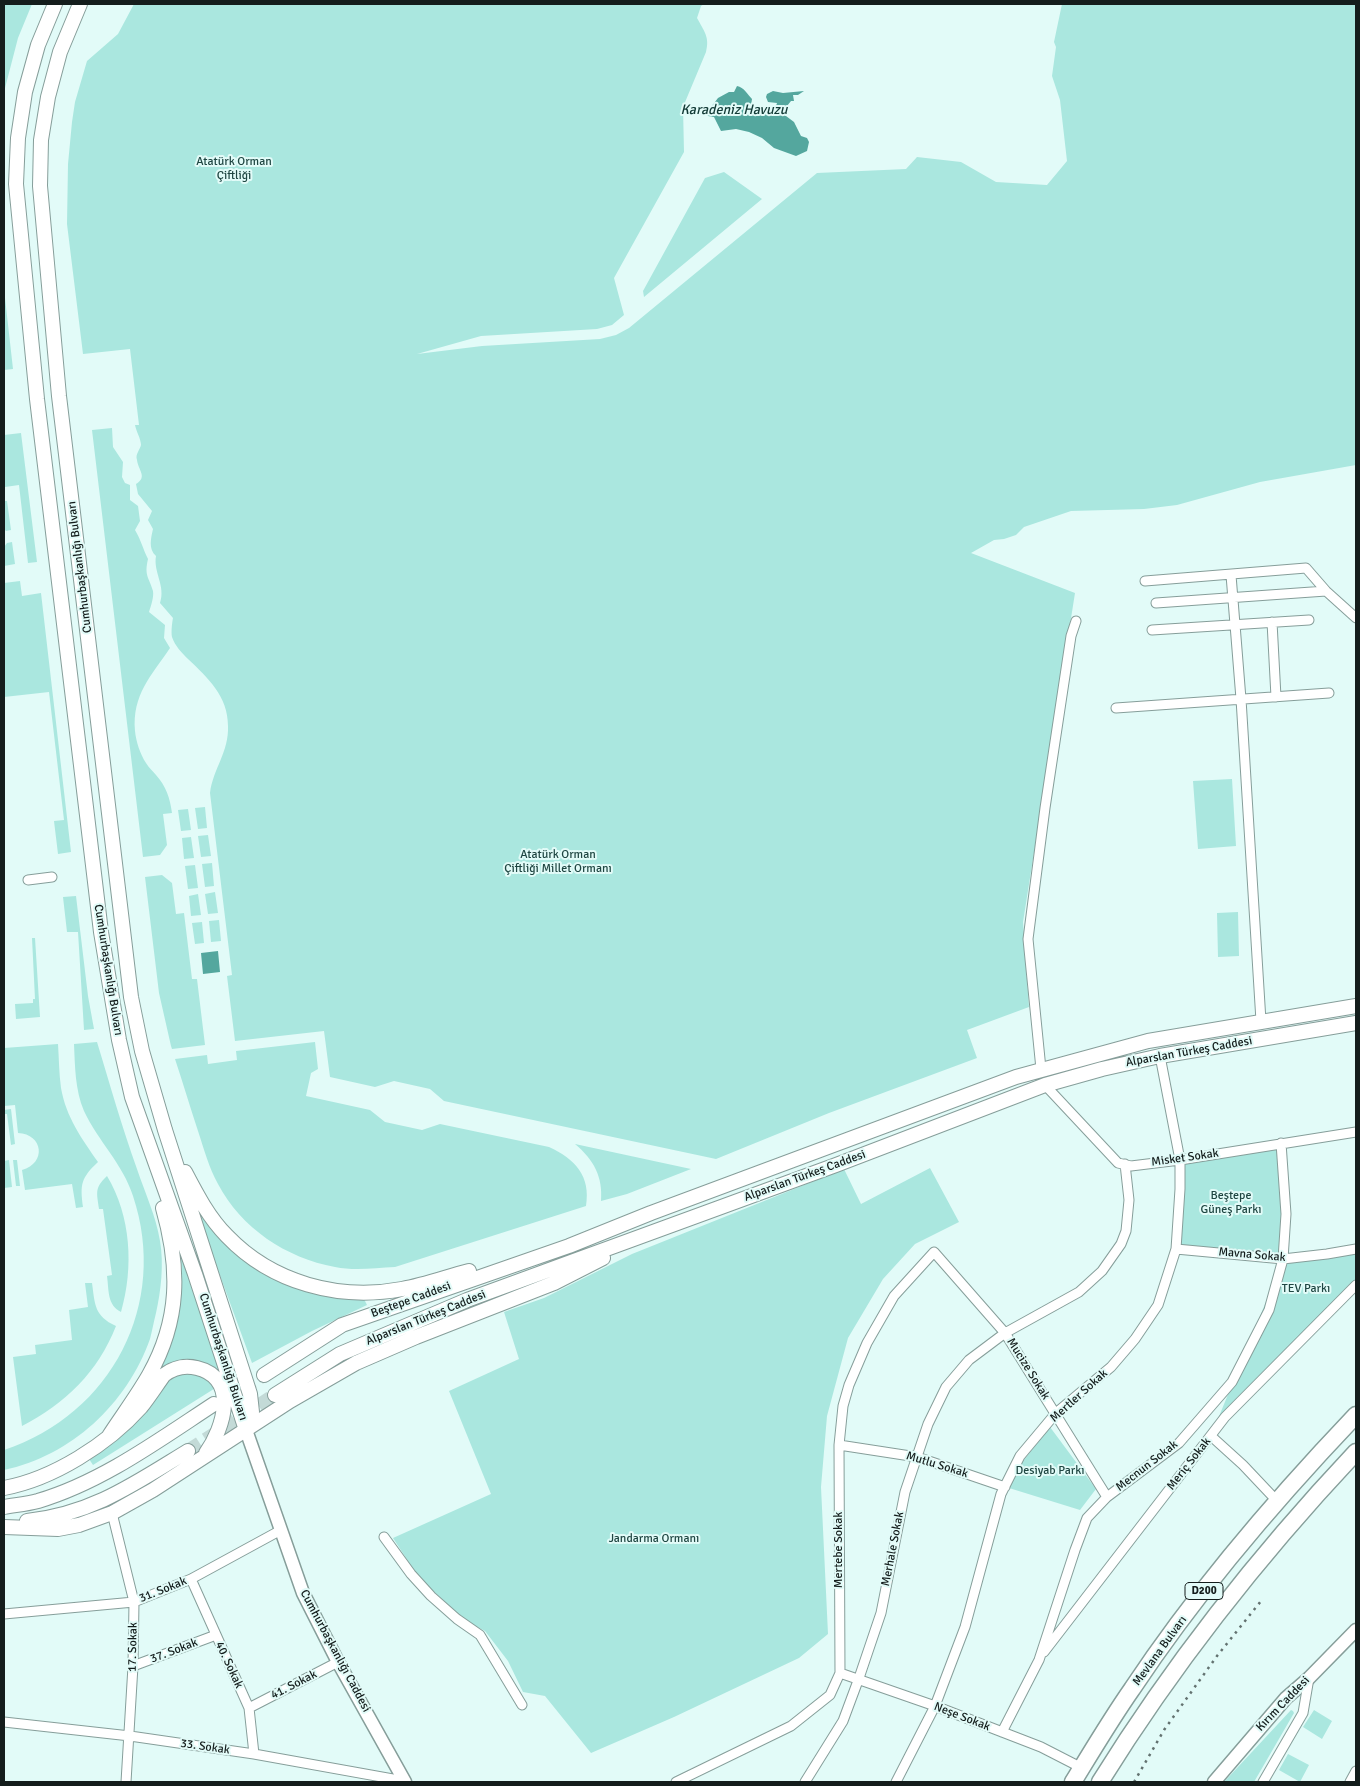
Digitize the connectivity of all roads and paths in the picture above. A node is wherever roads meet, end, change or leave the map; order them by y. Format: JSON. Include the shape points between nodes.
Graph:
{"nodes":[{"id":1,"x":55,"y":4,"type":"edge"},
{"id":2,"x":80,"y":4,"type":"edge"},
{"id":3,"x":1231,"y":575,"type":"junction"},
{"id":4,"x":1145,"y":581,"type":"dead end"},
{"id":5,"x":1326,"y":591,"type":"junction"},
{"id":6,"x":1233,"y":597,"type":"junction"},
{"id":7,"x":1156,"y":603,"type":"dead end"},
{"id":8,"x":1356,"y":618,"type":"edge"},
{"id":9,"x":1309,"y":620,"type":"dead end"},
{"id":10,"x":1076,"y":621,"type":"dead end"},
{"id":11,"x":1272,"y":622,"type":"junction"},
{"id":12,"x":1234,"y":625,"type":"junction"},
{"id":13,"x":1152,"y":630,"type":"dead end"},
{"id":14,"x":1330,"y":692,"type":"dead end"},
{"id":15,"x":1276,"y":697,"type":"junction"},
{"id":16,"x":1240,"y":699,"type":"junction"},
{"id":17,"x":1116,"y":708,"type":"dead end"},
{"id":18,"x":52,"y":877,"type":"dead end"},
{"id":19,"x":28,"y":880,"type":"dead end"},
{"id":20,"x":1356,"y":1006,"type":"edge"},
{"id":21,"x":1261,"y":1021,"type":"junction"},
{"id":22,"x":1356,"y":1023,"type":"edge"},
{"id":23,"x":1160,"y":1056,"type":"junction"},
{"id":24,"x":1041,"y":1069,"type":"junction"},
{"id":25,"x":1045,"y":1086,"type":"junction"},
{"id":26,"x":132,"y":1097,"type":"junction"},
{"id":27,"x":165,"y":1130,"type":"junction"},
{"id":28,"x":1356,"y":1132,"type":"edge"},
{"id":29,"x":1281,"y":1143,"type":"junction"},
{"id":30,"x":1180,"y":1160,"type":"junction"},
{"id":31,"x":1125,"y":1164,"type":"junction"},
{"id":32,"x":652,"y":1232,"type":"junction"},
{"id":33,"x":569,"y":1246,"type":"junction"},
{"id":34,"x":1176,"y":1249,"type":"junction"},
{"id":35,"x":1356,"y":1249,"type":"edge"},
{"id":36,"x":934,"y":1252,"type":"joint"},
{"id":37,"x":1283,"y":1259,"type":"junction"},
{"id":38,"x":1356,"y":1285,"type":"edge"},
{"id":39,"x":1005,"y":1333,"type":"junction"},
{"id":40,"x":264,"y":1375,"type":"tunnel mouth"},
{"id":41,"x":275,"y":1394,"type":"tunnel mouth"},
{"id":42,"x":214,"y":1404,"type":"tunnel mouth"},
{"id":43,"x":1056,"y":1414,"type":"junction"},
{"id":44,"x":1356,"y":1415,"type":"edge"},
{"id":45,"x":246,"y":1430,"type":"junction"},
{"id":46,"x":109,"y":1436,"type":"junction"},
{"id":47,"x":1211,"y":1436,"type":"junction"},
{"id":48,"x":839,"y":1445,"type":"junction"},
{"id":49,"x":188,"y":1451,"type":"tunnel mouth"},
{"id":50,"x":1356,"y":1452,"type":"edge"},
{"id":51,"x":917,"y":1457,"type":"junction"},
{"id":52,"x":203,"y":1458,"type":"junction"},
{"id":53,"x":1004,"y":1487,"type":"junction"},
{"id":54,"x":4,"y":1488,"type":"edge"},
{"id":55,"x":1107,"y":1497,"type":"junction"},
{"id":56,"x":1277,"y":1501,"type":"junction"},
{"id":57,"x":4,"y":1507,"type":"edge"},
{"id":58,"x":112,"y":1513,"type":"junction"},
{"id":59,"x":4,"y":1525,"type":"edge"},
{"id":60,"x":281,"y":1530,"type":"junction"},
{"id":61,"x":384,"y":1537,"type":"dead end"},
{"id":62,"x":191,"y":1579,"type":"junction"},
{"id":63,"x":134,"y":1602,"type":"junction"},
{"id":64,"x":4,"y":1614,"type":"edge"},
{"id":65,"x":1356,"y":1630,"type":"edge"},
{"id":66,"x":216,"y":1636,"type":"junction"},
{"id":67,"x":1039,"y":1658,"type":"junction"},
{"id":68,"x":338,"y":1662,"type":"junction"},
{"id":69,"x":133,"y":1666,"type":"junction"},
{"id":70,"x":840,"y":1673,"type":"junction"},
{"id":71,"x":859,"y":1678,"type":"junction"},
{"id":72,"x":1309,"y":1678,"type":"junction"},
{"id":73,"x":522,"y":1705,"type":"dead end"},
{"id":74,"x":935,"y":1706,"type":"junction"},
{"id":75,"x":249,"y":1708,"type":"junction"},
{"id":76,"x":4,"y":1722,"type":"edge"},
{"id":77,"x":1002,"y":1732,"type":"junction"},
{"id":78,"x":130,"y":1736,"type":"junction"},
{"id":79,"x":254,"y":1754,"type":"junction"},
{"id":80,"x":1082,"y":1768,"type":"junction"},
{"id":81,"x":1356,"y":1771,"type":"edge"},
{"id":82,"x":405,"y":1781,"type":"edge"},
{"id":83,"x":126,"y":1782,"type":"edge"},
{"id":84,"x":676,"y":1782,"type":"edge"},
{"id":85,"x":805,"y":1782,"type":"edge"},
{"id":86,"x":896,"y":1782,"type":"edge"},
{"id":87,"x":1073,"y":1782,"type":"edge"},
{"id":88,"x":1100,"y":1782,"type":"edge"},
{"id":89,"x":1214,"y":1782,"type":"edge"},
{"id":90,"x":1263,"y":1782,"type":"edge"},
{"id":91,"x":1350,"y":1782,"type":"edge"}],
"edges":[{"from":1,"to":26,"type":"main road","name":"Cumhurbaşkanlığı Bulvarı","via":[[38,45],[25,92],[16,184],[37,399],[101,932]]},
{"from":2,"to":27,"type":"main road","name":"Cumhurbaşkanlığı Bulvarı","via":[[60,52],[48,97],[41,140],[40,186],[59,396],[131,997],[142,1051]]},
{"from":3,"to":4,"type":"street"},
{"from":3,"to":5,"type":"street","via":[[1306,568]]},
{"from":3,"to":6,"type":"street"},
{"from":5,"to":6,"type":"street"},
{"from":5,"to":8,"type":"street"},
{"from":6,"to":7,"type":"street"},
{"from":6,"to":12,"type":"street"},
{"from":9,"to":11,"type":"street"},
{"from":10,"to":24,"type":"street","via":[[1070,636],[1028,939]]},
{"from":11,"to":12,"type":"street"},
{"from":11,"to":15,"type":"street"},
{"from":12,"to":13,"type":"street"},
{"from":12,"to":16,"type":"street"},
{"from":14,"to":15,"type":"street"},
{"from":15,"to":16,"type":"street"},
{"from":16,"to":17,"type":"street"},
{"from":16,"to":21,"type":"street"},
{"from":18,"to":19,"type":"street"},
{"from":20,"to":21,"type":"main road","name":"Alparslan Türkeş Caddesi"},
{"from":21,"to":24,"type":"main road","name":"Alparslan Türkeş Caddesi","via":[[1148,1041]]},
{"from":22,"to":23,"type":"main road","name":"Alparslan Türkeş Caddesi"},
{"from":23,"to":25,"type":"main road","name":"Alparslan Türkeş Caddesi"},
{"from":23,"to":30,"type":"street","name":"Mertler Sokak"},
{"from":24,"to":33,"type":"main road","name":"Alparslan Türkeş Caddesi"},
{"from":25,"to":31,"type":"street","via":[[1118,1163]]},
{"from":25,"to":32,"type":"main road","name":"Alparslan Türkeş Caddesi"},
{"from":26,"to":45,"type":"main road","name":"Cumhurbaşkanlığı Bulvarı"},
{"from":26,"to":46,"type":"main road","via":[[138,1133],[168,1224],[175,1293],[169,1326],[150,1374]]},
{"from":27,"to":33,"type":"main road","via":[[201,1201],[227,1237],[278,1273],[324,1290],[366,1292],[402,1289]]},
{"from":27,"to":45,"type":"main road","name":"Cumhurbaşkanlığı Bulvarı","via":[[250,1394],[252,1412]]},
{"from":28,"to":29,"type":"street","name":"Misket Sokak"},
{"from":29,"to":30,"type":"street","name":"Misket Sokak"},
{"from":29,"to":37,"type":"street","name":"Mecnun Sokak","via":[[1286,1214]]},
{"from":30,"to":31,"type":"street","name":"Misket Sokak"},
{"from":30,"to":34,"type":"street","name":"Mertler Sokak"},
{"from":31,"to":39,"type":"street","name":"Merhale Sokak","via":[[1129,1200],[1126,1231],[1111,1259],[1078,1292]]},
{"from":32,"to":41,"type":"main road","name":"Alparslan Türkeş Caddesi","via":[[467,1300],[340,1354]]},
{"from":32,"to":45,"type":"main road","via":[[554,1283],[356,1363],[290,1400]]},
{"from":33,"to":40,"type":"main road","name":"Beştepe Caddesi","via":[[342,1325]]},
{"from":34,"to":37,"type":"street","name":"Mavna Sokak"},
{"from":34,"to":43,"type":"street","name":"Mertler Sokak","via":[[1158,1305],[1135,1340],[1111,1367]]},
{"from":35,"to":37,"type":"street","name":"Mavna Sokak"},
{"from":36,"to":39,"type":"street","name":"Mucize Sokak"},
{"from":36,"to":48,"type":"street","name":"Mertebe Sokak","via":[[894,1296],[867,1342],[843,1406]]},
{"from":37,"to":55,"type":"street","name":"Mecnun Sokak","via":[[1269,1310],[1232,1382],[1179,1442]]},
{"from":38,"to":47,"type":"street","name":"Meriç Sokak"},
{"from":39,"to":43,"type":"street","name":"Mucize Sokak"},
{"from":39,"to":51,"type":"street","name":"Merhale Sokak","via":[[969,1360],[946,1387]]},
{"from":42,"to":57,"type":"main road","via":[[131,1458],[92,1479],[37,1501]]},
{"from":43,"to":53,"type":"street","name":"Mertler Sokak","via":[[1020,1456]]},
{"from":43,"to":55,"type":"street","name":"Mucize Sokak"},
{"from":44,"to":56,"type":"highway","name":"Mevlana Bulvarı","number":"D200"},
{"from":45,"to":52,"type":"main road"},
{"from":45,"to":60,"type":"main road","name":"Cumhurbaşkanlığı Caddesi"},
{"from":46,"to":52,"type":"main road","via":[[142,1406],[164,1375],[177,1368],[192,1367],[206,1371],[219,1382],[225,1404],[217,1434]]},
{"from":46,"to":54,"type":"main road","via":[[82,1457]]},
{"from":47,"to":56,"type":"street","via":[[1243,1464]]},
{"from":47,"to":67,"type":"street","name":"Meriç Sokak"},
{"from":48,"to":51,"type":"street","name":"Mutlu Sokak"},
{"from":48,"to":70,"type":"street","name":"Mertebe Sokak"},
{"from":49,"to":59,"type":"main road","via":[[110,1498],[46,1519]]},
{"from":50,"to":88,"type":"highway","name":"Mevlana Bulvarı","number":"D200","via":[[1288,1526],[1200,1635]]},
{"from":51,"to":53,"type":"street","name":"Mutlu Sokak"},
{"from":51,"to":71,"type":"street","name":"Merhale Sokak","via":[[905,1492],[881,1613]]},
{"from":52,"to":58,"type":"main road"},
{"from":53,"to":74,"type":"street","name":"Mertler Sokak","via":[[965,1628]]},
{"from":55,"to":67,"type":"street","name":"Mecnun Sokak","via":[[1087,1518]]},
{"from":56,"to":80,"type":"highway","name":"Mevlana Bulvarı","number":"D200","via":[[1164,1643]]},
{"from":58,"to":59,"type":"main road","via":[[58,1529]]},
{"from":58,"to":63,"type":"street","name":"17. Sokak"},
{"from":60,"to":62,"type":"street","name":"31. Sokak"},
{"from":60,"to":68,"type":"main road","name":"Cumhurbaşkanlığı Caddesi","via":[[303,1593]]},
{"from":61,"to":73,"type":"street","via":[[431,1596],[480,1635]]},
{"from":62,"to":63,"type":"street","name":"31. Sokak"},
{"from":62,"to":66,"type":"street","name":"40. Sokak"},
{"from":63,"to":64,"type":"street","name":"31. Sokak"},
{"from":63,"to":69,"type":"street","name":"17. Sokak"},
{"from":65,"to":72,"type":"main road","name":"Kırım Caddesi"},
{"from":66,"to":69,"type":"street","name":"37. Sokak"},
{"from":66,"to":75,"type":"street","name":"40. Sokak"},
{"from":67,"to":77,"type":"street","name":"Mecnun Sokak"},
{"from":68,"to":75,"type":"street","name":"41. Sokak"},
{"from":68,"to":82,"type":"main road","name":"Cumhurbaşkanlığı Caddesi"},
{"from":69,"to":78,"type":"street","name":"17. Sokak"},
{"from":70,"to":71,"type":"street","name":"Neşe Sokak"},
{"from":70,"to":84,"type":"street","name":"Mertebe Sokak","via":[[830,1695],[791,1726]]},
{"from":71,"to":74,"type":"street","name":"Neşe Sokak"},
{"from":71,"to":85,"type":"street","name":"Merhale Sokak","via":[[843,1721]]},
{"from":72,"to":89,"type":"main road","name":"Kırım Caddesi","via":[[1283,1701]]},
{"from":72,"to":90,"type":"street","via":[[1303,1713]]},
{"from":74,"to":77,"type":"street","name":"Neşe Sokak"},
{"from":74,"to":86,"type":"street","name":"Mertler Sokak"},
{"from":75,"to":79,"type":"street","name":"40. Sokak"},
{"from":76,"to":78,"type":"street","name":"33. Sokak"},
{"from":77,"to":80,"type":"street","name":"Neşe Sokak"},
{"from":78,"to":79,"type":"street","name":"33. Sokak"},
{"from":78,"to":83,"type":"street","name":"17. Sokak"},
{"from":79,"to":82,"type":"street","name":"33. Sokak"},
{"from":80,"to":87,"type":"highway","name":"Mevlana Bulvarı","number":"D200"},
{"from":81,"to":91,"type":"street"}]}
